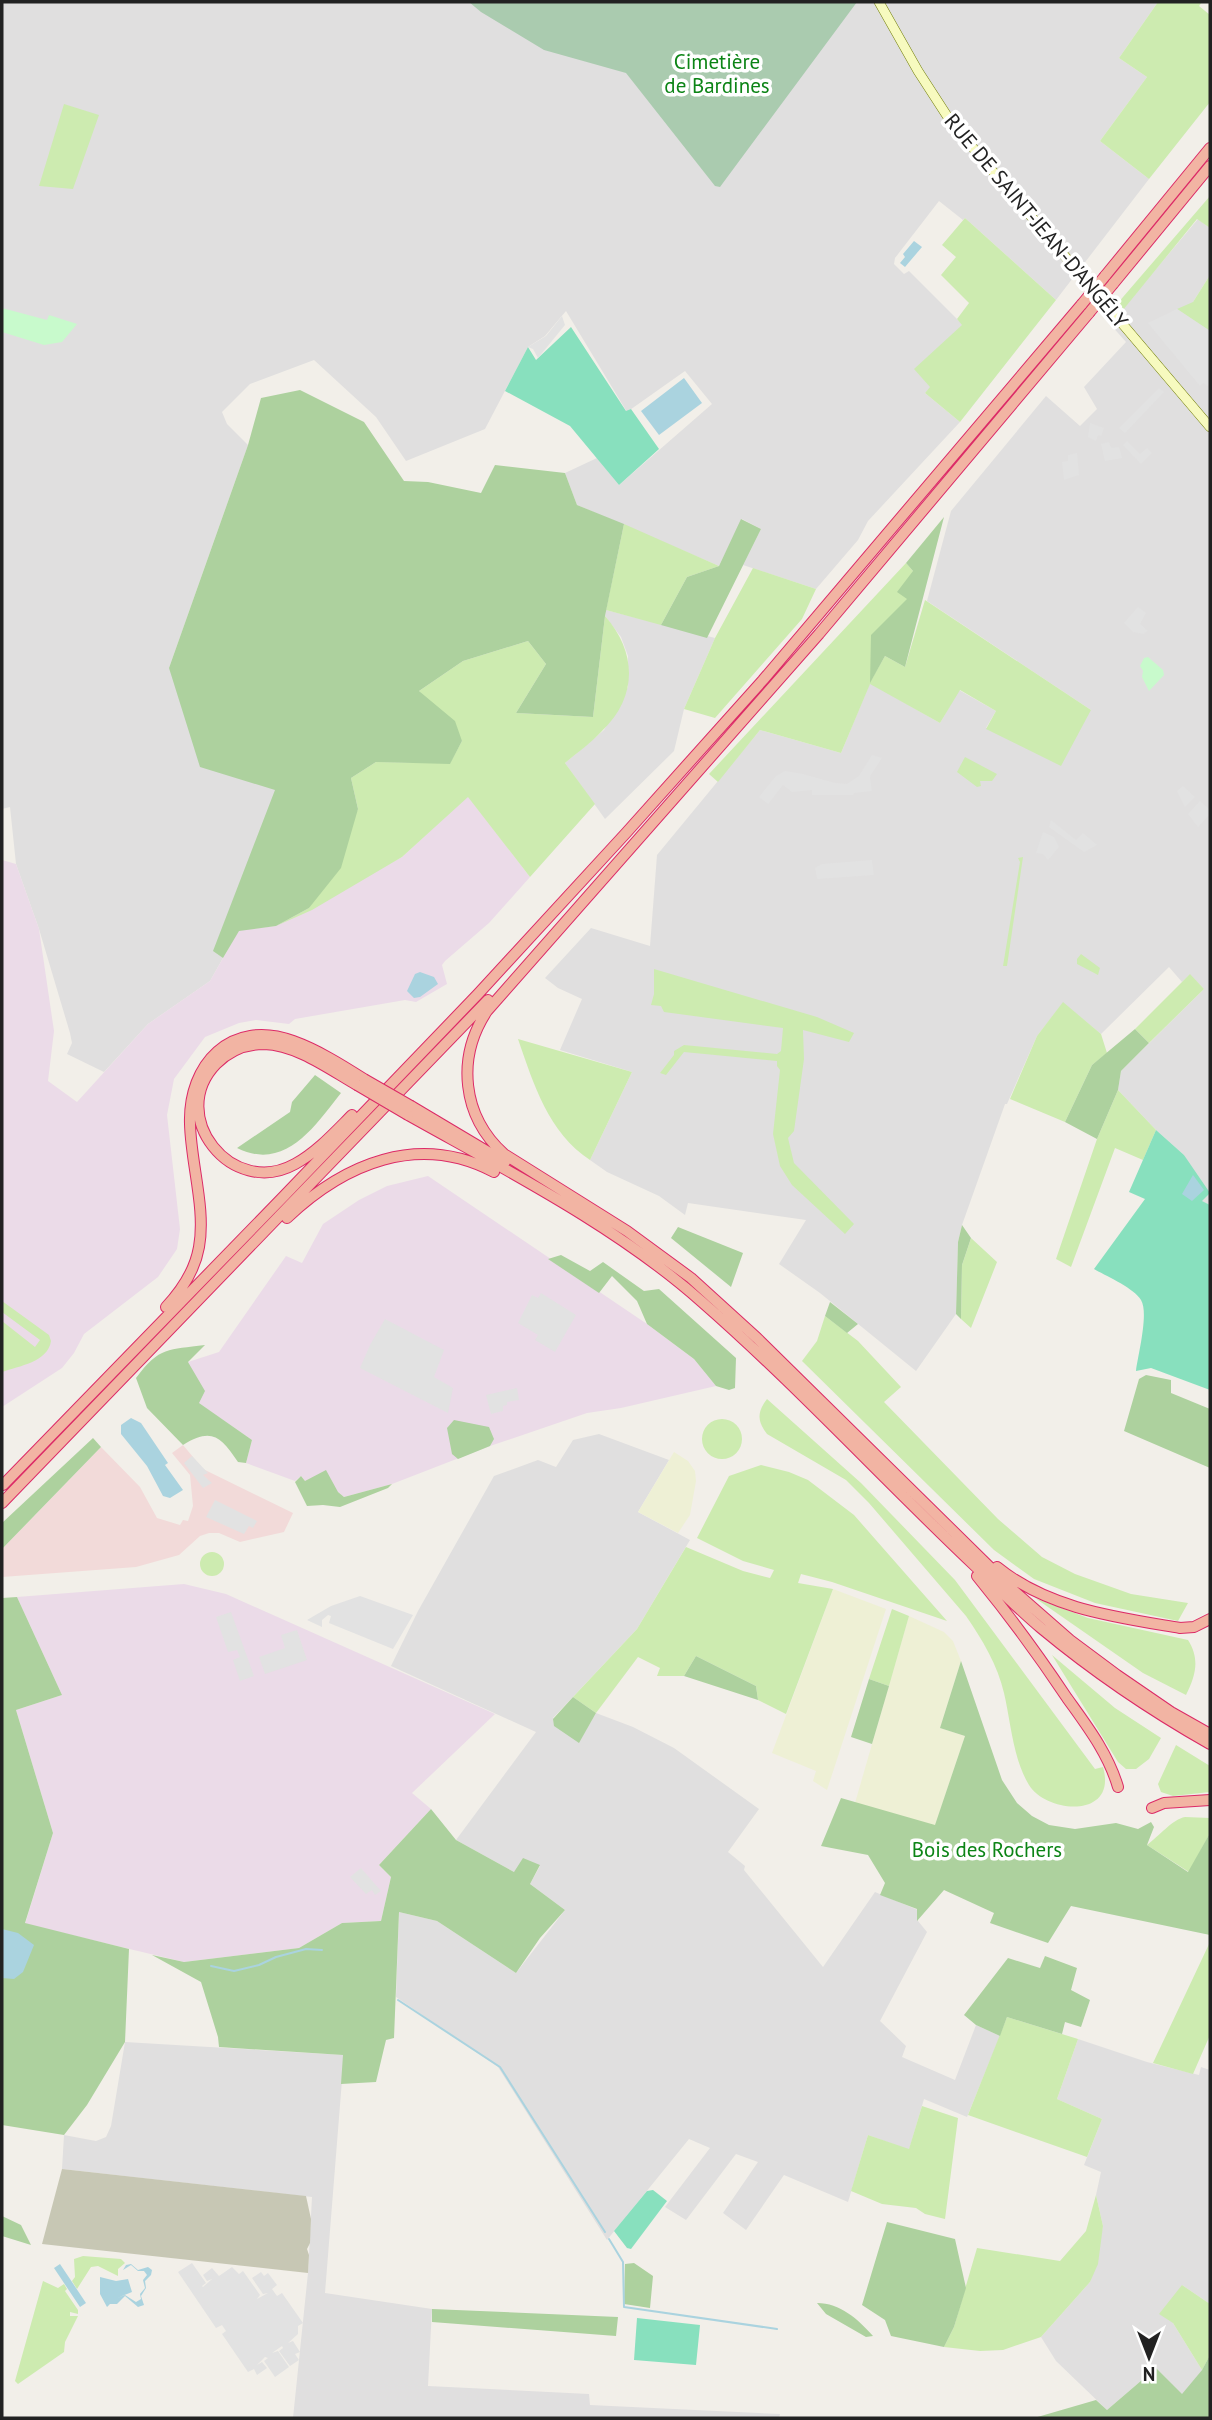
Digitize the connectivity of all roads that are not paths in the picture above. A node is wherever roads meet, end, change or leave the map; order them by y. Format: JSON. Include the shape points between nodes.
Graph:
{"nodes":[{"id":1,"x":879,"y":2,"type":"edge"},
{"id":2,"x":1210,"y":146,"type":"edge"},
{"id":3,"x":1210,"y":166,"type":"edge"},
{"id":4,"x":1109,"y":280,"type":"junction"},
{"id":5,"x":1086,"y":309,"type":"junction"},
{"id":6,"x":1210,"y":427,"type":"edge"},
{"id":7,"x":647,"y":828,"type":"junction"},
{"id":8,"x":443,"y":1029,"type":"junction"},
{"id":9,"x":360,"y":1082,"type":"junction"},
{"id":10,"x":410,"y":1111,"type":"junction"},
{"id":11,"x":581,"y":1203,"type":"junction"},
{"id":12,"x":608,"y":1231,"type":"junction"},
{"id":13,"x":187,"y":1310,"type":"junction"},
{"id":14,"x":2,"y":1485,"type":"edge"},
{"id":15,"x":2,"y":1503,"type":"edge"},
{"id":16,"x":953,"y":1530,"type":"junction"},
{"id":17,"x":964,"y":1556,"type":"junction"},
{"id":18,"x":1210,"y":1619,"type":"edge"},
{"id":19,"x":1210,"y":1734,"type":"edge"},
{"id":20,"x":1210,"y":1744,"type":"edge"},
{"id":21,"x":1118,"y":1787,"type":"dead end"},
{"id":22,"x":1210,"y":1800,"type":"edge"},
{"id":23,"x":1152,"y":1808,"type":"dead end"}],
"edges":[{"from":1,"to":6,"type":"main road","name":"RUE DE SAINT-JEAN-D'ANGÉLY","via":[[951,122]]},
{"from":2,"to":4,"type":"highway"},
{"from":3,"to":4,"type":"highway"},
{"from":4,"to":5,"type":"highway","bridge":true},
{"from":5,"to":7,"type":"highway","via":[[948,484]]},
{"from":5,"to":8,"type":"highway","via":[[626,834]]},
{"from":7,"to":11,"type":"highway","via":[[487,1011],[470,1049],[469,1096],[489,1139],[513,1161]]},
{"from":7,"to":13,"type":"highway","via":[[477,1012]]},
{"from":8,"to":9,"type":"highway","via":[[295,1165],[246,1170],[216,1153],[202,1128],[199,1113],[204,1082],[221,1059],[248,1046],[277,1045]]},
{"from":8,"to":14,"type":"highway"},
{"from":9,"to":10,"type":"highway","bridge":true},
{"from":9,"to":14,"type":"highway","via":[[280,1037],[239,1040],[211,1057],[195,1083],[190,1108],[201,1224],[192,1269],[173,1299]]},
{"from":10,"to":11,"type":"highway"},
{"from":10,"to":12,"type":"highway"},
{"from":11,"to":16,"type":"highway","via":[[649,1246],[709,1293]]},
{"from":12,"to":13,"type":"highway","via":[[474,1161],[416,1154],[392,1157],[365,1164],[324,1186]]},
{"from":12,"to":17,"type":"highway","via":[[703,1302]]},
{"from":13,"to":15,"type":"highway"},
{"from":16,"to":18,"type":"highway","via":[[1003,1571],[1063,1604],[1180,1628]]},
{"from":16,"to":19,"type":"highway","via":[[1070,1640]]},
{"from":17,"to":20,"type":"highway","via":[[1038,1626],[1102,1676]]},
{"from":17,"to":21,"type":"highway","via":[[1100,1745]]},
{"from":22,"to":23,"type":"highway"}]}
